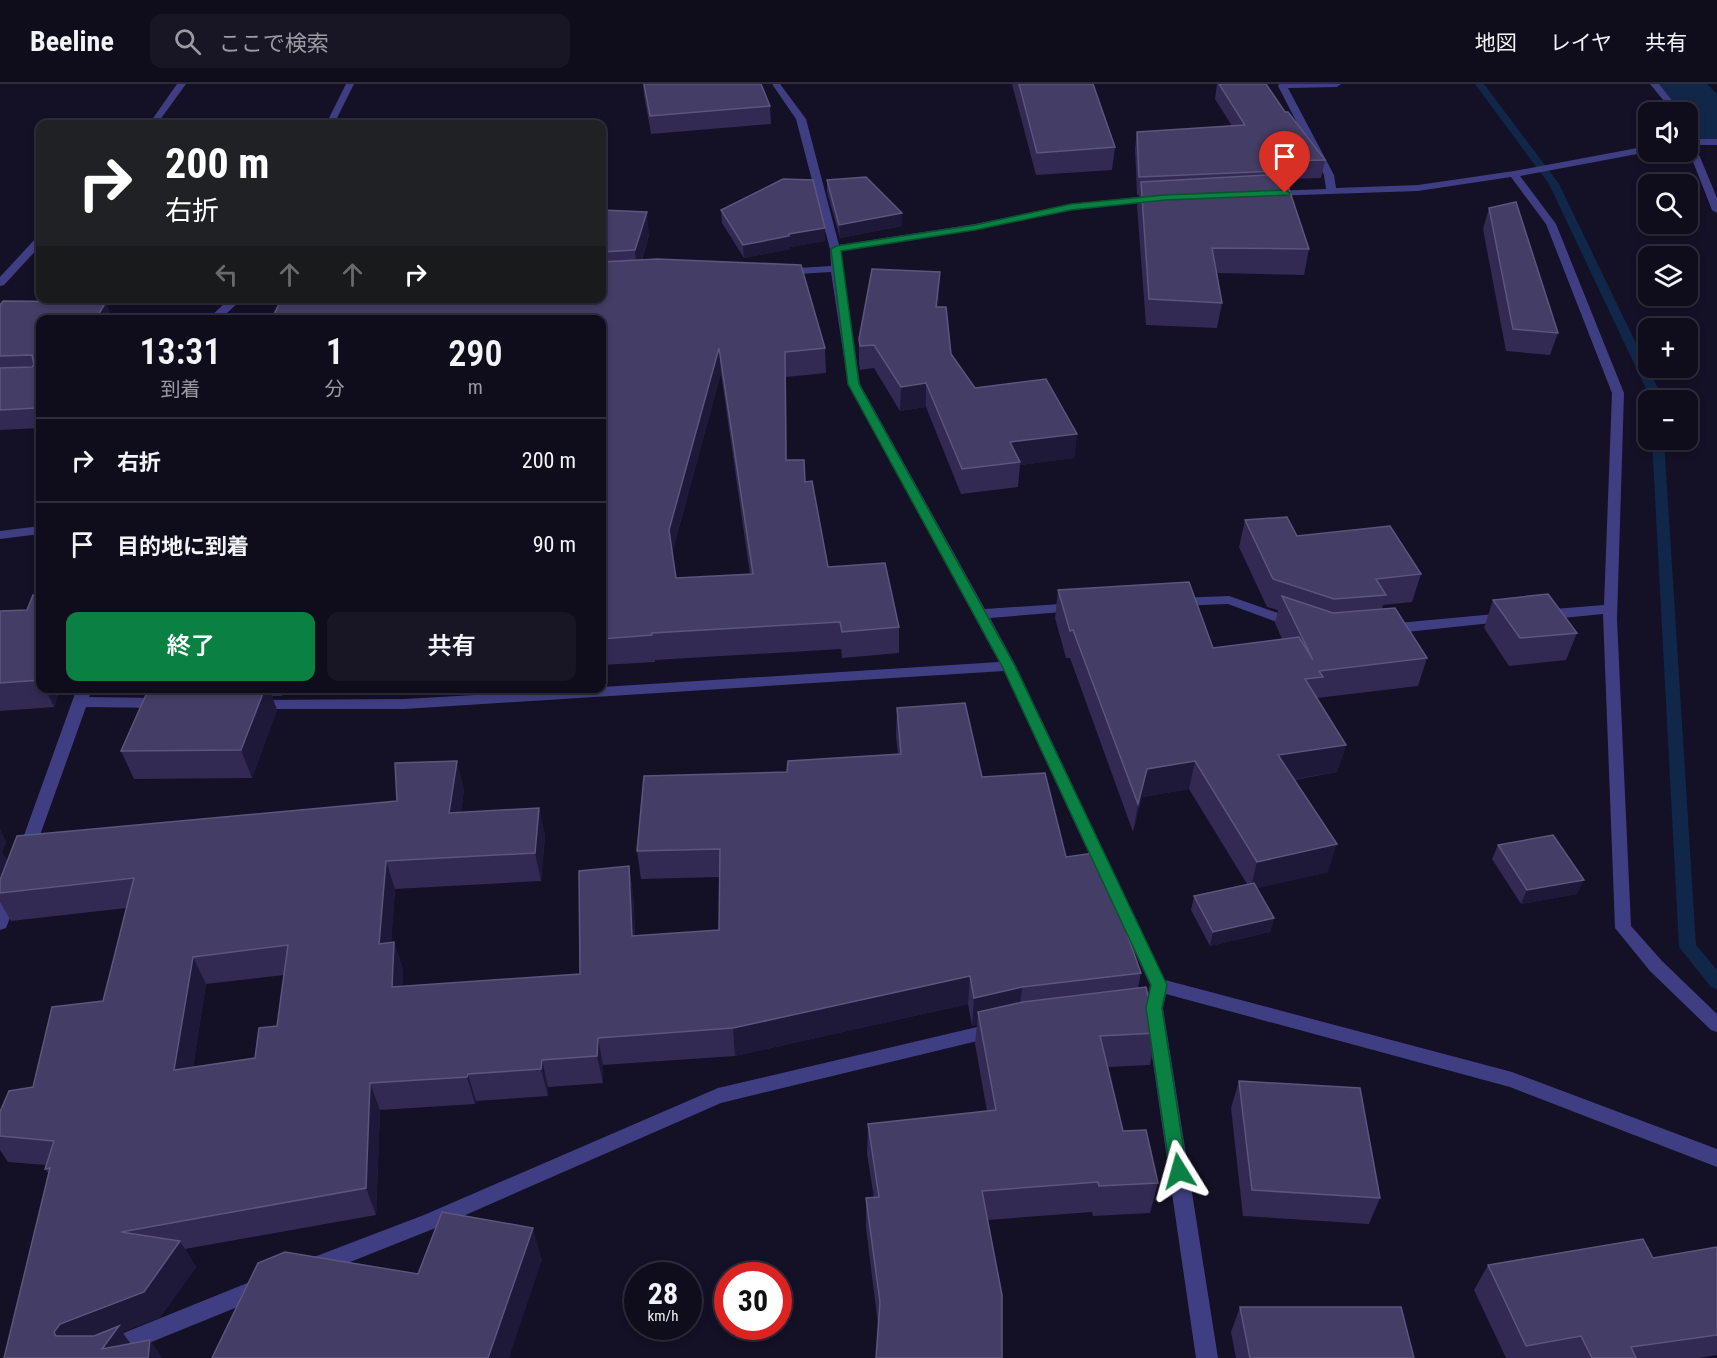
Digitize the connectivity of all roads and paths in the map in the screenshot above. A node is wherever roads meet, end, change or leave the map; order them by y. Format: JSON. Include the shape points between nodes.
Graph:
{"nodes":[{"id":1,"x":182,"y":84,"type":"edge"},
{"id":2,"x":350,"y":84,"type":"edge"},
{"id":3,"x":776,"y":84,"type":"edge"},
{"id":4,"x":1337,"y":84,"type":"edge"},
{"id":5,"x":1654,"y":84,"type":"edge"},
{"id":6,"x":1669,"y":102,"type":"edge"},
{"id":7,"x":156,"y":120,"type":"edge"},
{"id":8,"x":332,"y":120,"type":"edge"},
{"id":9,"x":1698,"y":141,"type":"edge"},
{"id":10,"x":1717,"y":142,"type":"edge"},
{"id":11,"x":1638,"y":151,"type":"edge"},
{"id":12,"x":1698,"y":162,"type":"edge"},
{"id":13,"x":1514,"y":174,"type":"junction"},
{"id":14,"x":1331,"y":192,"type":"junction"},
{"id":15,"x":1263,"y":194,"type":"edge"},
{"id":16,"x":1165,"y":198,"type":"edge"},
{"id":17,"x":1717,"y":210,"type":"edge"},
{"id":18,"x":36,"y":244,"type":"edge"},
{"id":19,"x":836,"y":249,"type":"junction"},
{"id":20,"x":836,"y":269,"type":"junction"},
{"id":21,"x":766,"y":273,"type":"edge"},
{"id":22,"x":0,"y":282,"type":"edge"},
{"id":23,"x":232,"y":303,"type":"edge"},
{"id":24,"x":218,"y":315,"type":"edge"},
{"id":25,"x":36,"y":530,"type":"edge"},
{"id":26,"x":0,"y":535,"type":"edge"},
{"id":27,"x":1162,"y":602,"type":"edge"},
{"id":28,"x":1084,"y":606,"type":"edge"},
{"id":29,"x":1611,"y":609,"type":"junction"},
{"id":30,"x":981,"y":614,"type":"junction"},
{"id":31,"x":1372,"y":630,"type":"edge"},
{"id":32,"x":1314,"y":631,"type":"edge"},
{"id":33,"x":1009,"y":666,"type":"junction"},
{"id":34,"x":606,"y":689,"type":"edge"},
{"id":35,"x":546,"y":693,"type":"edge"},
{"id":36,"x":83,"y":695,"type":"edge"},
{"id":37,"x":177,"y":703,"type":"edge"},
{"id":38,"x":237,"y":704,"type":"edge"},
{"id":39,"x":0,"y":922,"type":"edge"},
{"id":40,"x":1159,"y":985,"type":"junction"},
{"id":41,"x":1154,"y":1008,"type":"junction"},
{"id":42,"x":1132,"y":1011,"type":"edge"},
{"id":43,"x":1717,"y":1025,"type":"edge"},
{"id":44,"x":1007,"y":1027,"type":"edge"},
{"id":45,"x":1717,"y":1158,"type":"edge"},
{"id":46,"x":297,"y":1274,"type":"edge"},
{"id":47,"x":275,"y":1283,"type":"edge"},
{"id":48,"x":86,"y":1358,"type":"edge"},
{"id":49,"x":1207,"y":1358,"type":"edge"}],
"edges":[{"from":1,"to":7,"type":"street"},
{"from":2,"to":8,"type":"street"},
{"from":3,"to":19,"type":"street","via":[[801,119]]},
{"from":4,"to":14,"type":"street","via":[[1282,86],[1329,175]]},
{"from":5,"to":6,"type":"street"},
{"from":9,"to":10,"type":"street"},
{"from":11,"to":13,"type":"street"},
{"from":12,"to":17,"type":"street"},
{"from":13,"to":14,"type":"street","via":[[1418,188]]},
{"from":13,"to":29,"type":"street","via":[[1551,224],[1618,393]]},
{"from":14,"to":15,"type":"street"},
{"from":16,"to":19,"type":"street","via":[[1071,207]]},
{"from":18,"to":22,"type":"street"},
{"from":19,"to":20,"type":"street"},
{"from":20,"to":21,"type":"street"},
{"from":20,"to":30,"type":"street","via":[[854,384]]},
{"from":23,"to":24,"type":"street"},
{"from":25,"to":26,"type":"street"},
{"from":27,"to":32,"type":"street","via":[[1229,600]]},
{"from":28,"to":30,"type":"street"},
{"from":29,"to":31,"type":"street"},
{"from":29,"to":43,"type":"street","via":[[1623,928]]},
{"from":30,"to":33,"type":"street"},
{"from":33,"to":34,"type":"street"},
{"from":33,"to":40,"type":"street"},
{"from":35,"to":38,"type":"street","via":[[404,704]]},
{"from":36,"to":37,"type":"street"},
{"from":36,"to":39,"type":"street"},
{"from":40,"to":41,"type":"street"},
{"from":40,"to":45,"type":"street","via":[[1512,1080]]},
{"from":41,"to":42,"type":"street"},
{"from":41,"to":49,"type":"street"},
{"from":44,"to":46,"type":"street","via":[[718,1096],[431,1221]]},
{"from":47,"to":48,"type":"street"}]}
